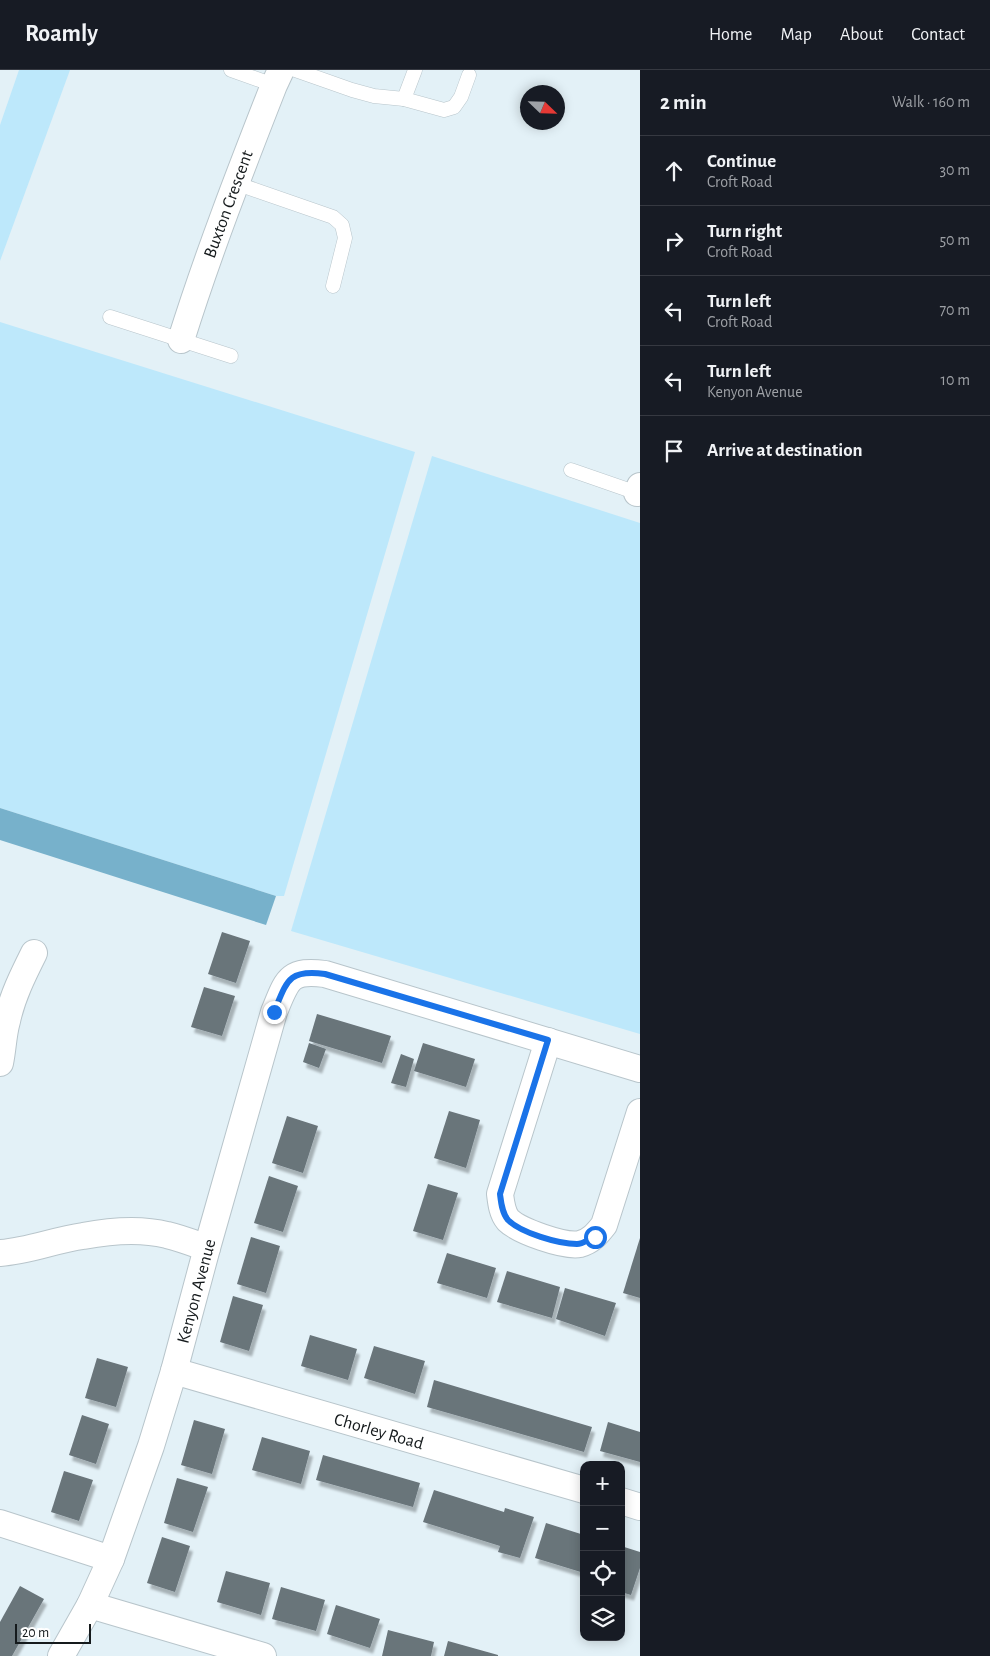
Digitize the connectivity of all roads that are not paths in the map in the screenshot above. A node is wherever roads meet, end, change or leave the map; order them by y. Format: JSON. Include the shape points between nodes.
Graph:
{"nodes":[{"id":1,"x":231,"y":70,"type":"edge"},
{"id":2,"x":295,"y":70,"type":"edge"},
{"id":3,"x":415,"y":70,"type":"edge"},
{"id":4,"x":469,"y":76,"type":"dead end"},
{"id":5,"x":278,"y":77,"type":"edge"},
{"id":6,"x":404,"y":99,"type":"junction"},
{"id":7,"x":235,"y":183,"type":"junction"},
{"id":8,"x":333,"y":286,"type":"dead end"},
{"id":9,"x":110,"y":317,"type":"dead end"},
{"id":10,"x":181,"y":340,"type":"junction"},
{"id":11,"x":231,"y":356,"type":"dead end"},
{"id":12,"x":571,"y":470,"type":"dead end"},
{"id":13,"x":639,"y":491,"type":"edge"},
{"id":14,"x":34,"y":953,"type":"dead end"},
{"id":15,"x":9,"y":980,"type":"edge"},
{"id":16,"x":548,"y":1040,"type":"junction"},
{"id":17,"x":0,"y":1063,"type":"edge"},
{"id":18,"x":640,"y":1069,"type":"edge"},
{"id":19,"x":640,"y":1112,"type":"edge"},
{"id":20,"x":207,"y":1248,"type":"junction"},
{"id":21,"x":0,"y":1253,"type":"edge"},
{"id":22,"x":174,"y":1371,"type":"junction"},
{"id":23,"x":580,"y":1489,"type":"edge"},
{"id":24,"x":625,"y":1502,"type":"edge"},
{"id":25,"x":640,"y":1507,"type":"edge"},
{"id":26,"x":0,"y":1523,"type":"edge"},
{"id":27,"x":111,"y":1559,"type":"junction"},
{"id":28,"x":90,"y":1605,"type":"junction"},
{"id":29,"x":61,"y":1656,"type":"edge"},
{"id":30,"x":263,"y":1656,"type":"edge"}],
"edges":[{"from":1,"to":5,"type":"lane"},
{"from":2,"to":6,"type":"lane","via":[[374,96]]},
{"from":3,"to":6,"type":"lane"},
{"from":4,"to":6,"type":"lane","via":[[454,107],[444,110]]},
{"from":5,"to":7,"type":"street","name":"Buxton Crescent"},
{"from":7,"to":8,"type":"lane","via":[[333,216],[342,225],[345,238]]},
{"from":7,"to":10,"type":"street","name":"Buxton Crescent"},
{"from":9,"to":10,"type":"lane"},
{"from":10,"to":11,"type":"lane"},
{"from":12,"to":13,"type":"lane"},
{"from":14,"to":15,"type":"street"},
{"from":15,"to":17,"type":"street"},
{"from":16,"to":18,"type":"street"},
{"from":16,"to":19,"type":"street","via":[[500,1194],[507,1219],[524,1230],[561,1243],[579,1244],[595,1237],[604,1226]]},
{"from":16,"to":20,"type":"street","name":"Kenyon Avenue","via":[[325,974],[303,972],[294,975],[274,1012]]},
{"from":20,"to":21,"type":"street","via":[[166,1234],[116,1232]]},
{"from":20,"to":22,"type":"street","name":"Kenyon Avenue"},
{"from":22,"to":23,"type":"street","name":"Chorley Road"},
{"from":22,"to":27,"type":"street","name":"Kenyon Avenue"},
{"from":24,"to":25,"type":"street"},
{"from":26,"to":27,"type":"street"},
{"from":27,"to":28,"type":"street","name":"Kenyon Avenue"},
{"from":28,"to":29,"type":"street","name":"Kenyon Avenue"},
{"from":28,"to":30,"type":"street"}]}
